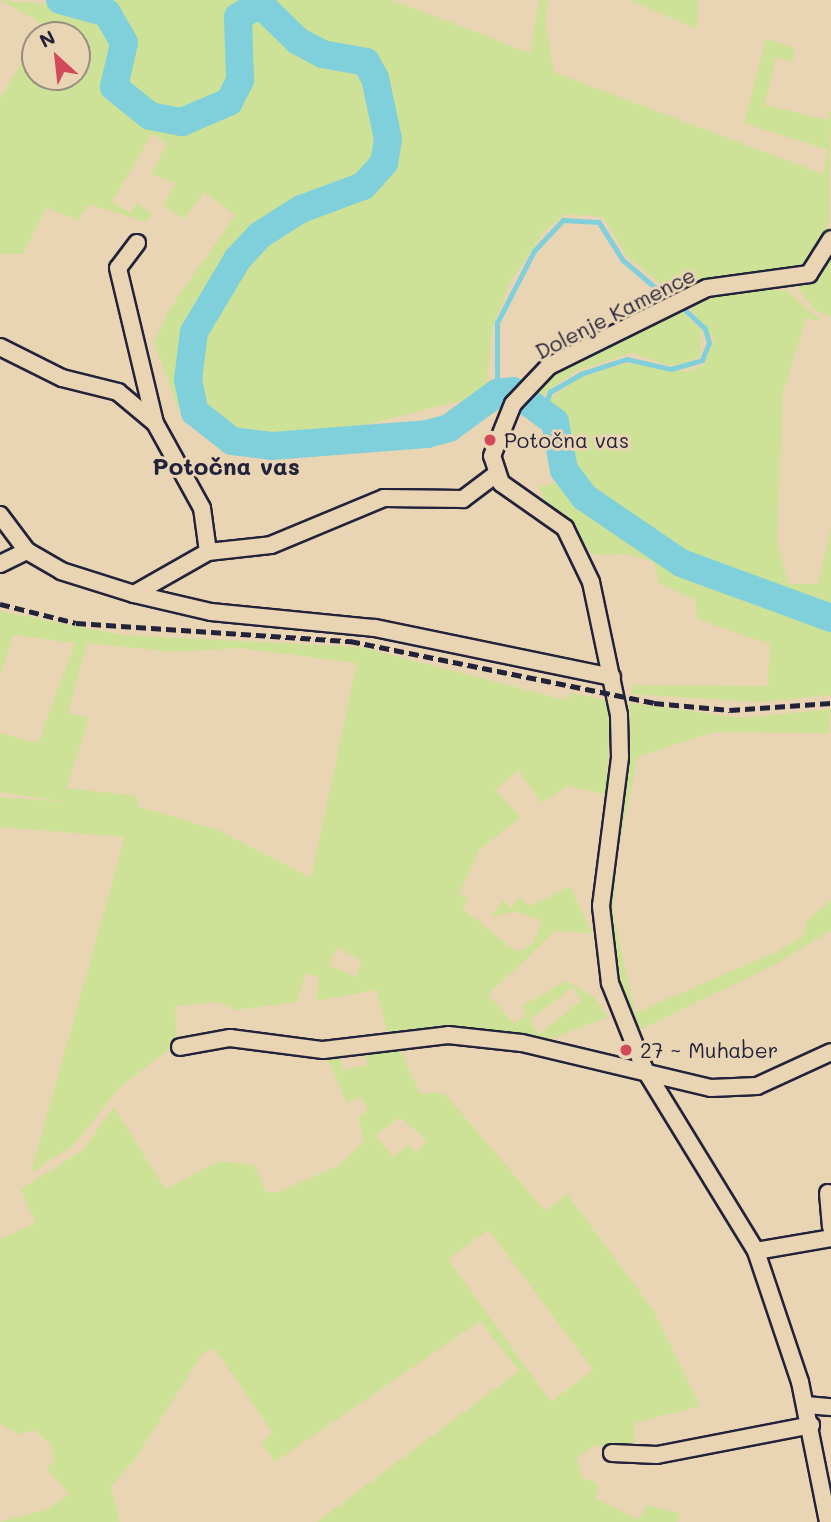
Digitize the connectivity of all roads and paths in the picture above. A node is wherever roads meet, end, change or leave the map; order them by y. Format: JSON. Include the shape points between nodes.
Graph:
{"nodes":[{"id":1,"x":831,"y":239,"type":"edge"},
{"id":2,"x":137,"y":243,"type":"dead end"},
{"id":3,"x":0,"y":347,"type":"edge"},
{"id":4,"x":155,"y":423,"type":"junction"},
{"id":5,"x":495,"y":475,"type":"junction"},
{"id":6,"x":0,"y":516,"type":"edge"},
{"id":7,"x":27,"y":551,"type":"junction"},
{"id":8,"x":208,"y":552,"type":"junction"},
{"id":9,"x":0,"y":564,"type":"edge"},
{"id":10,"x":134,"y":594,"type":"junction"},
{"id":11,"x":612,"y":677,"type":"junction"},
{"id":12,"x":180,"y":1047,"type":"dead end"},
{"id":13,"x":831,"y":1052,"type":"edge"},
{"id":14,"x":647,"y":1073,"type":"junction"},
{"id":15,"x":828,"y":1193,"type":"dead end"},
{"id":16,"x":831,"y":1227,"type":"edge"},
{"id":17,"x":831,"y":1238,"type":"edge"},
{"id":18,"x":756,"y":1251,"type":"junction"},
{"id":19,"x":806,"y":1405,"type":"junction"},
{"id":20,"x":831,"y":1407,"type":"edge"},
{"id":21,"x":811,"y":1425,"type":"junction"},
{"id":22,"x":612,"y":1452,"type":"dead end"},
{"id":23,"x":828,"y":1522,"type":"edge"}],
"edges":[{"from":1,"to":5,"type":"street","name":"Dolenje Kamence","via":[[809,274],[707,288],[549,366],[513,404],[495,443]]},
{"from":2,"to":4,"type":"street","via":[[118,268]]},
{"from":3,"to":4,"type":"street","via":[[62,379],[118,393]]},
{"from":4,"to":8,"type":"street","via":[[202,508]]},
{"from":5,"to":8,"type":"street","via":[[463,499],[384,498],[271,545]]},
{"from":5,"to":11,"type":"street","via":[[575,541],[591,582]]},
{"from":6,"to":7,"type":"street"},
{"from":7,"to":9,"type":"street"},
{"from":7,"to":10,"type":"street","via":[[61,571]]},
{"from":8,"to":10,"type":"street"},
{"from":10,"to":11,"type":"street","via":[[224,614],[375,628]]},
{"from":11,"to":14,"type":"street","via":[[620,757],[601,906],[610,983]]},
{"from":12,"to":14,"type":"street","via":[[230,1038],[323,1050],[448,1035],[522,1043]]},
{"from":13,"to":14,"type":"street","via":[[757,1086],[711,1088]]},
{"from":14,"to":18,"type":"street"},
{"from":15,"to":16,"type":"street"},
{"from":17,"to":18,"type":"street"},
{"from":18,"to":19,"type":"street"},
{"from":19,"to":20,"type":"street"},
{"from":19,"to":21,"type":"street"},
{"from":21,"to":22,"type":"street","via":[[657,1455]]},
{"from":21,"to":23,"type":"street"}]}
